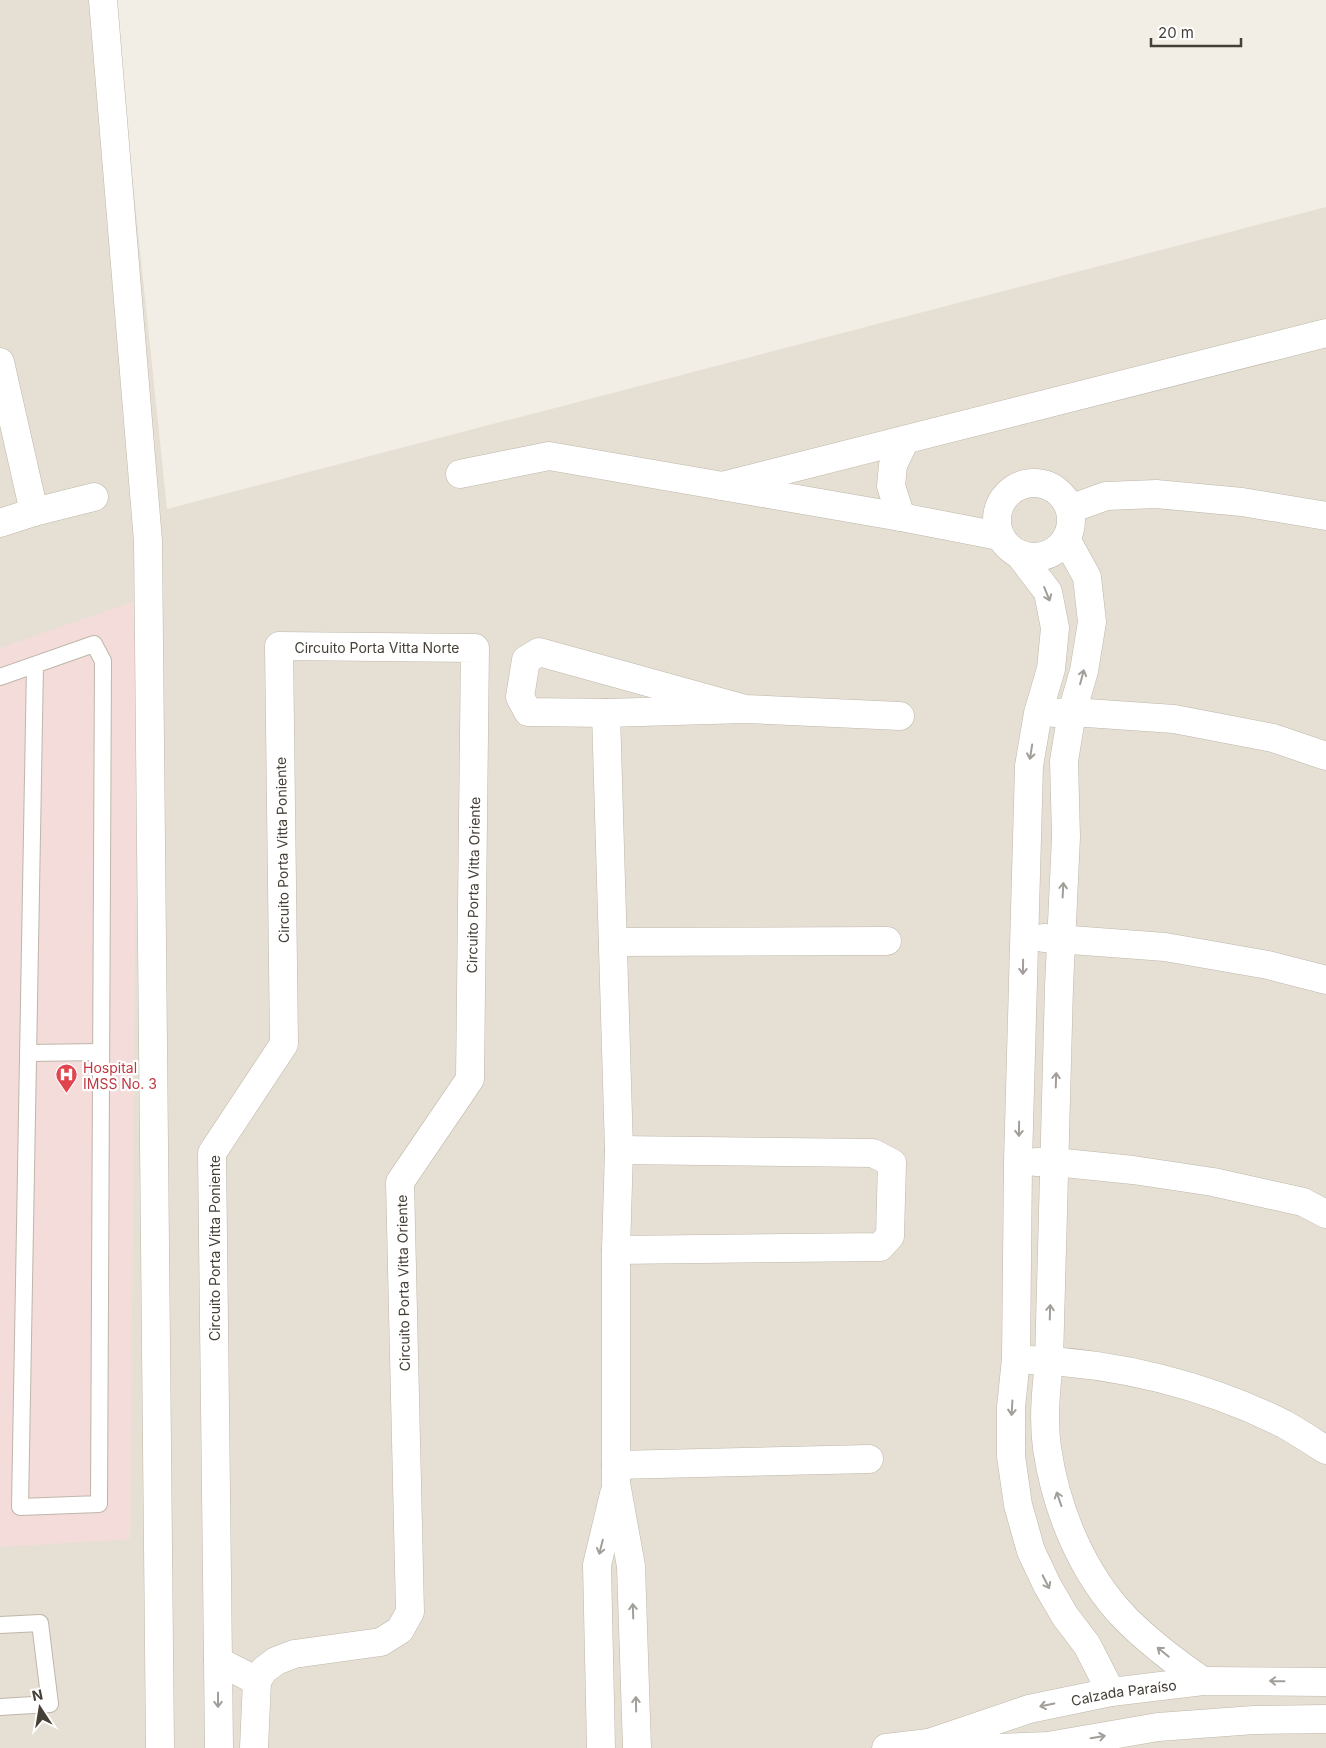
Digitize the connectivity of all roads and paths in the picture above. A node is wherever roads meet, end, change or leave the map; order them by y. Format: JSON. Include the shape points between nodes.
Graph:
{"nodes":[{"id":1,"x":103,"y":0,"type":"edge"},
{"id":2,"x":1326,"y":333,"type":"edge"},
{"id":3,"x":0,"y":362,"type":"edge"},
{"id":4,"x":905,"y":440,"type":"junction"},
{"id":5,"x":460,"y":474,"type":"dead end"},
{"id":6,"x":722,"y":486,"type":"junction"},
{"id":7,"x":94,"y":497,"type":"dead end"},
{"id":8,"x":1070,"y":509,"type":"junction"},
{"id":9,"x":1325,"y":510,"type":"edge"},
{"id":10,"x":34,"y":512,"type":"junction"},
{"id":11,"x":901,"y":517,"type":"junction"},
{"id":12,"x":0,"y":523,"type":"edge"},
{"id":13,"x":1000,"y":536,"type":"junction"},
{"id":14,"x":1066,"y":539,"type":"junction"},
{"id":15,"x":1019,"y":554,"type":"junction"},
{"id":16,"x":279,"y":646,"type":"joint"},
{"id":17,"x":475,"y":648,"type":"joint"},
{"id":18,"x":35,"y":665,"type":"junction"},
{"id":19,"x":0,"y":677,"type":"edge"},
{"id":20,"x":745,"y":709,"type":"junction"},
{"id":21,"x":1072,"y":712,"type":"junction"},
{"id":22,"x":606,"y":713,"type":"junction"},
{"id":23,"x":1038,"y":713,"type":"junction"},
{"id":24,"x":900,"y":716,"type":"dead end"},
{"id":25,"x":1326,"y":756,"type":"edge"},
{"id":26,"x":1024,"y":937,"type":"junction"},
{"id":27,"x":1061,"y":938,"type":"junction"},
{"id":28,"x":613,"y":942,"type":"junction"},
{"id":29,"x":887,"y":942,"type":"dead end"},
{"id":30,"x":1326,"y":980,"type":"edge"},
{"id":31,"x":101,"y":1052,"type":"junction"},
{"id":32,"x":28,"y":1053,"type":"junction"},
{"id":33,"x":619,"y":1150,"type":"junction"},
{"id":34,"x":1018,"y":1162,"type":"junction"},
{"id":35,"x":1054,"y":1162,"type":"junction"},
{"id":36,"x":1326,"y":1214,"type":"edge"},
{"id":37,"x":616,"y":1250,"type":"junction"},
{"id":38,"x":1016,"y":1360,"type":"junction"},
{"id":39,"x":1049,"y":1361,"type":"junction"},
{"id":40,"x":1326,"y":1450,"type":"edge"},
{"id":41,"x":869,"y":1459,"type":"dead end"},
{"id":42,"x":616,"y":1474,"type":"junction"},
{"id":43,"x":1070,"y":1533,"type":"junction"},
{"id":44,"x":1031,"y":1551,"type":"junction"},
{"id":45,"x":0,"y":1625,"type":"edge"},
{"id":46,"x":218,"y":1662,"type":"junction"},
{"id":47,"x":257,"y":1681,"type":"junction"},
{"id":48,"x":1203,"y":1681,"type":"junction"},
{"id":49,"x":1326,"y":1682,"type":"edge"},
{"id":50,"x":1111,"y":1692,"type":"junction"},
{"id":51,"x":0,"y":1707,"type":"edge"},
{"id":52,"x":1326,"y":1719,"type":"edge"},
{"id":53,"x":929,"y":1743,"type":"junction"},
{"id":54,"x":160,"y":1748,"type":"edge"},
{"id":55,"x":219,"y":1748,"type":"edge"},
{"id":56,"x":254,"y":1748,"type":"edge"},
{"id":57,"x":601,"y":1748,"type":"edge"},
{"id":58,"x":636,"y":1748,"type":"edge"},
{"id":59,"x":886,"y":1748,"type":"edge"},
{"id":60,"x":980,"y":1748,"type":"edge"},
{"id":61,"x":998,"y":1748,"type":"edge"}],
"edges":[{"from":1,"to":54,"type":"street","via":[[148,542]]},
{"from":2,"to":4,"type":"street"},
{"from":3,"to":10,"type":"street"},
{"from":4,"to":6,"type":"street"},
{"from":4,"to":11,"type":"street","via":[[893,465],[891,486]]},
{"from":5,"to":6,"type":"street","via":[[549,456]]},
{"from":6,"to":11,"type":"street"},
{"from":7,"to":10,"type":"street"},
{"from":8,"to":9,"type":"street","via":[[1106,496],[1156,494]]},
{"from":8,"to":13,"type":"street","via":[[1057,490],[1044,484],[1016,487],[998,508],[996,522]]},
{"from":8,"to":14,"type":"street"},
{"from":10,"to":12,"type":"street"},
{"from":11,"to":13,"type":"street"},
{"from":13,"to":15,"type":"street"},
{"from":14,"to":15,"type":"street","via":[[1045,556]]},
{"from":21,"to":14,"type":"street","one_way":true,"via":[[1084,671],[1092,622],[1087,577]]},
{"from":15,"to":23,"type":"street","one_way":true,"via":[[1048,592],[1055,628],[1051,669]]},
{"from":16,"to":17,"type":"street","name":"Circuito Porta Vitta Norte"},
{"from":16,"to":46,"type":"street","name":"Circuito Porta Vitta Poniente","via":[[284,1044],[212,1153]]},
{"from":17,"to":47,"type":"street","name":"Circuito Porta Vitta Oriente","via":[[470,1079],[400,1182],[410,1612],[400,1630],[381,1642],[294,1654],[276,1661],[264,1670]]},
{"from":18,"to":19,"type":"lane"},
{"from":18,"to":31,"type":"lane","via":[[94,644],[103,661]]},
{"from":18,"to":32,"type":"lane"},
{"from":20,"to":22,"type":"street"},
{"from":20,"to":22,"type":"street","via":[[539,652],[526,660],[520,697],[528,712]]},
{"from":20,"to":24,"type":"street"},
{"from":21,"to":23,"type":"street"},
{"from":21,"to":25,"type":"street","via":[[1174,719],[1273,738]]},
{"from":27,"to":21,"type":"street","one_way":true,"via":[[1066,838],[1064,761]]},
{"from":22,"to":28,"type":"street"},
{"from":23,"to":26,"type":"street","one_way":true,"via":[[1029,766]]},
{"from":26,"to":27,"type":"street"},
{"from":26,"to":34,"type":"street","one_way":true},
{"from":27,"to":30,"type":"street","via":[[1165,947],[1268,965]]},
{"from":35,"to":27,"type":"street","one_way":true},
{"from":28,"to":29,"type":"street"},
{"from":28,"to":33,"type":"street"},
{"from":31,"to":32,"type":"lane"},
{"from":31,"to":32,"type":"lane","via":[[99,1504],[20,1507]]},
{"from":33,"to":37,"type":"street"},
{"from":33,"to":37,"type":"street","via":[[874,1153],[892,1163],[890,1236],[880,1247]]},
{"from":34,"to":35,"type":"street"},
{"from":34,"to":38,"type":"street"},
{"from":35,"to":36,"type":"street","via":[[1213,1182],[1303,1202]]},
{"from":39,"to":35,"type":"street","one_way":true},
{"from":37,"to":42,"type":"street"},
{"from":38,"to":39,"type":"street"},
{"from":38,"to":44,"type":"street","one_way":true,"via":[[1011,1407],[1011,1456],[1018,1505]]},
{"from":39,"to":40,"type":"street","via":[[1130,1371],[1209,1392],[1284,1424]]},
{"from":43,"to":39,"type":"street","one_way":true,"via":[[1056,1491],[1047,1448],[1045,1404]]},
{"from":41,"to":42,"type":"street"},
{"from":42,"to":57,"type":"street","one_way":true,"via":[[596,1565]]},
{"from":58,"to":42,"type":"street","one_way":true,"via":[[631,1566]]},
{"from":43,"to":44,"type":"street"},
{"from":48,"to":43,"type":"street","one_way":true,"via":[[1155,1646],[1124,1617],[1103,1591]]},
{"from":44,"to":50,"type":"street","one_way":true,"via":[[1046,1585],[1087,1645]]},
{"from":45,"to":51,"type":"lane","via":[[40,1623],[50,1704]]},
{"from":46,"to":47,"type":"street"},
{"from":46,"to":55,"type":"street","name":"Circuito Porta Vitta Poniente","one_way":true},
{"from":47,"to":56,"type":"street"},
{"from":49,"to":48,"type":"street","name":"Calzada Paraíso","one_way":true},
{"from":48,"to":50,"type":"street","name":"Calzada Paraíso"},
{"from":50,"to":53,"type":"street","name":"Calzada Paraíso","one_way":true,"via":[[1030,1709]]},
{"from":61,"to":52,"type":"street","one_way":true,"via":[[1048,1746],[1158,1727]]},
{"from":53,"to":59,"type":"street","name":"Calzada Paraíso"},
{"from":53,"to":60,"type":"street","name":"Calzada Paraíso"}]}
